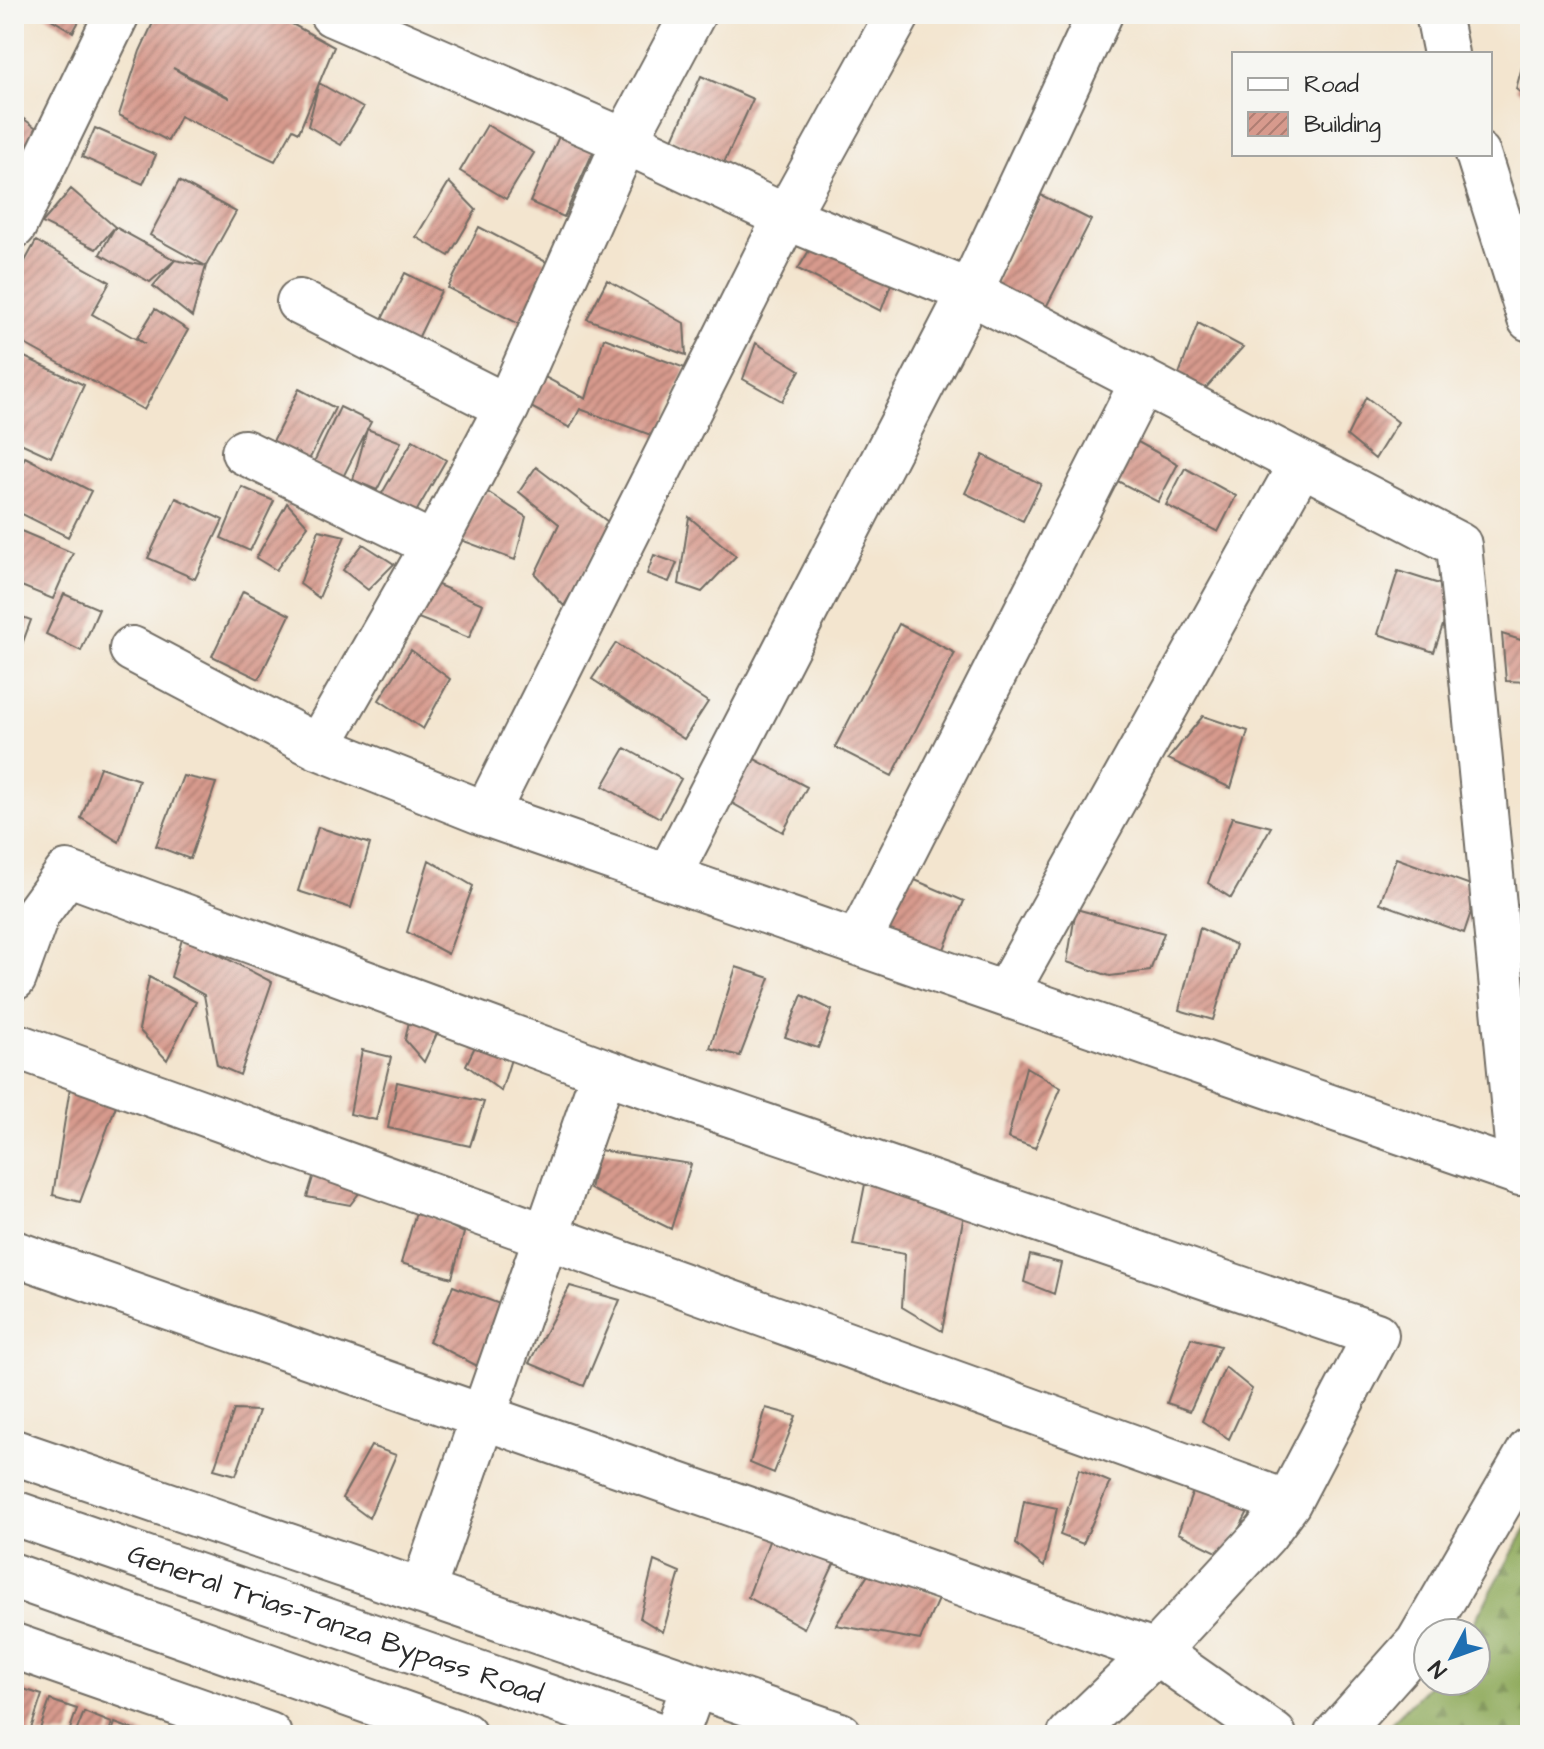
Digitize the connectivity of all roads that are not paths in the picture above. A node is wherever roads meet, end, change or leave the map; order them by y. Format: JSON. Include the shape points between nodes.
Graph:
{"nodes":[{"id":1,"x":117,"y":14,"type":"edge"},
{"id":2,"x":332,"y":14,"type":"edge"},
{"id":3,"x":693,"y":14,"type":"edge"},
{"id":4,"x":898,"y":14,"type":"edge"},
{"id":5,"x":1100,"y":14,"type":"edge"},
{"id":6,"x":1438,"y":14,"type":"edge"},
{"id":7,"x":1446,"y":52,"type":"edge"},
{"id":8,"x":625,"y":141,"type":"junction"},
{"id":9,"x":1479,"y":156,"type":"edge"},
{"id":10,"x":786,"y":217,"type":"junction"},
{"id":11,"x":14,"y":226,"type":"edge"},
{"id":12,"x":970,"y":292,"type":"junction"},
{"id":13,"x":1527,"y":294,"type":"edge"},
{"id":14,"x":299,"y":302,"type":"dead end"},
{"id":15,"x":1143,"y":381,"type":"junction"},
{"id":16,"x":507,"y":407,"type":"junction"},
{"id":17,"x":244,"y":452,"type":"dead end"},
{"id":18,"x":1301,"y":464,"type":"junction"},
{"id":19,"x":434,"y":545,"type":"junction"},
{"id":20,"x":132,"y":649,"type":"dead end"},
{"id":21,"x":318,"y":747,"type":"junction"},
{"id":22,"x":486,"y":814,"type":"junction"},
{"id":23,"x":668,"y":877,"type":"junction"},
{"id":24,"x":25,"y":910,"type":"edge"},
{"id":25,"x":858,"y":942,"type":"junction"},
{"id":26,"x":14,"y":978,"type":"edge"},
{"id":27,"x":1006,"y":993,"type":"junction"},
{"id":28,"x":14,"y":1045,"type":"edge"},
{"id":29,"x":604,"y":1071,"type":"junction"},
{"id":30,"x":546,"y":1236,"type":"junction"},
{"id":31,"x":14,"y":1253,"type":"edge"},
{"id":32,"x":483,"y":1417,"type":"junction"},
{"id":33,"x":1530,"y":1450,"type":"edge"},
{"id":34,"x":14,"y":1452,"type":"edge"},
{"id":35,"x":1288,"y":1503,"type":"junction"},
{"id":36,"x":14,"y":1513,"type":"edge"},
{"id":37,"x":14,"y":1576,"type":"edge"},
{"id":38,"x":422,"y":1592,"type":"junction"},
{"id":39,"x":14,"y":1646,"type":"edge"},
{"id":40,"x":1156,"y":1652,"type":"junction"},
{"id":41,"x":694,"y":1685,"type":"junction"},
{"id":42,"x":269,"y":1735,"type":"edge"},
{"id":43,"x":464,"y":1735,"type":"edge"},
{"id":44,"x":658,"y":1735,"type":"edge"},
{"id":45,"x":676,"y":1735,"type":"edge"},
{"id":46,"x":840,"y":1735,"type":"edge"},
{"id":47,"x":1070,"y":1735,"type":"edge"},
{"id":48,"x":1274,"y":1735,"type":"edge"},
{"id":49,"x":1336,"y":1735,"type":"edge"}],
"edges":[{"from":1,"to":11,"type":"street"},
{"from":2,"to":8,"type":"street"},
{"from":3,"to":8,"type":"street"},
{"from":4,"to":10,"type":"street"},
{"from":5,"to":12,"type":"street"},
{"from":6,"to":7,"type":"street"},
{"from":8,"to":10,"type":"street"},
{"from":8,"to":16,"type":"street"},
{"from":9,"to":13,"type":"street"},
{"from":10,"to":12,"type":"street"},
{"from":10,"to":22,"type":"street"},
{"from":12,"to":15,"type":"street"},
{"from":12,"to":23,"type":"street"},
{"from":14,"to":16,"type":"street"},
{"from":15,"to":18,"type":"street"},
{"from":15,"to":25,"type":"street"},
{"from":16,"to":19,"type":"street"},
{"from":17,"to":19,"type":"street"},
{"from":18,"to":27,"type":"street"},
{"from":18,"to":27,"type":"street","via":[[1459,545],[1520,1173]]},
{"from":19,"to":21,"type":"street"},
{"from":20,"to":21,"type":"street"},
{"from":21,"to":22,"type":"street"},
{"from":22,"to":23,"type":"street"},
{"from":23,"to":25,"type":"street"},
{"from":24,"to":26,"type":"street"},
{"from":24,"to":29,"type":"street","via":[[67,873]]},
{"from":25,"to":27,"type":"street"},
{"from":28,"to":30,"type":"street"},
{"from":29,"to":30,"type":"street"},
{"from":29,"to":35,"type":"street","via":[[1376,1335]]},
{"from":30,"to":32,"type":"street"},
{"from":30,"to":35,"type":"street"},
{"from":31,"to":32,"type":"street"},
{"from":32,"to":38,"type":"street"},
{"from":32,"to":40,"type":"street"},
{"from":33,"to":49,"type":"street","via":[[1418,1643]]},
{"from":34,"to":38,"type":"street"},
{"from":35,"to":40,"type":"street"},
{"from":36,"to":44,"type":"street","name":"General Trias–Tanza Bypass Road"},
{"from":37,"to":43,"type":"street"},
{"from":38,"to":41,"type":"street"},
{"from":39,"to":42,"type":"street"},
{"from":40,"to":47,"type":"street"},
{"from":40,"to":48,"type":"street"},
{"from":41,"to":45,"type":"street"},
{"from":41,"to":46,"type":"street"}]}
